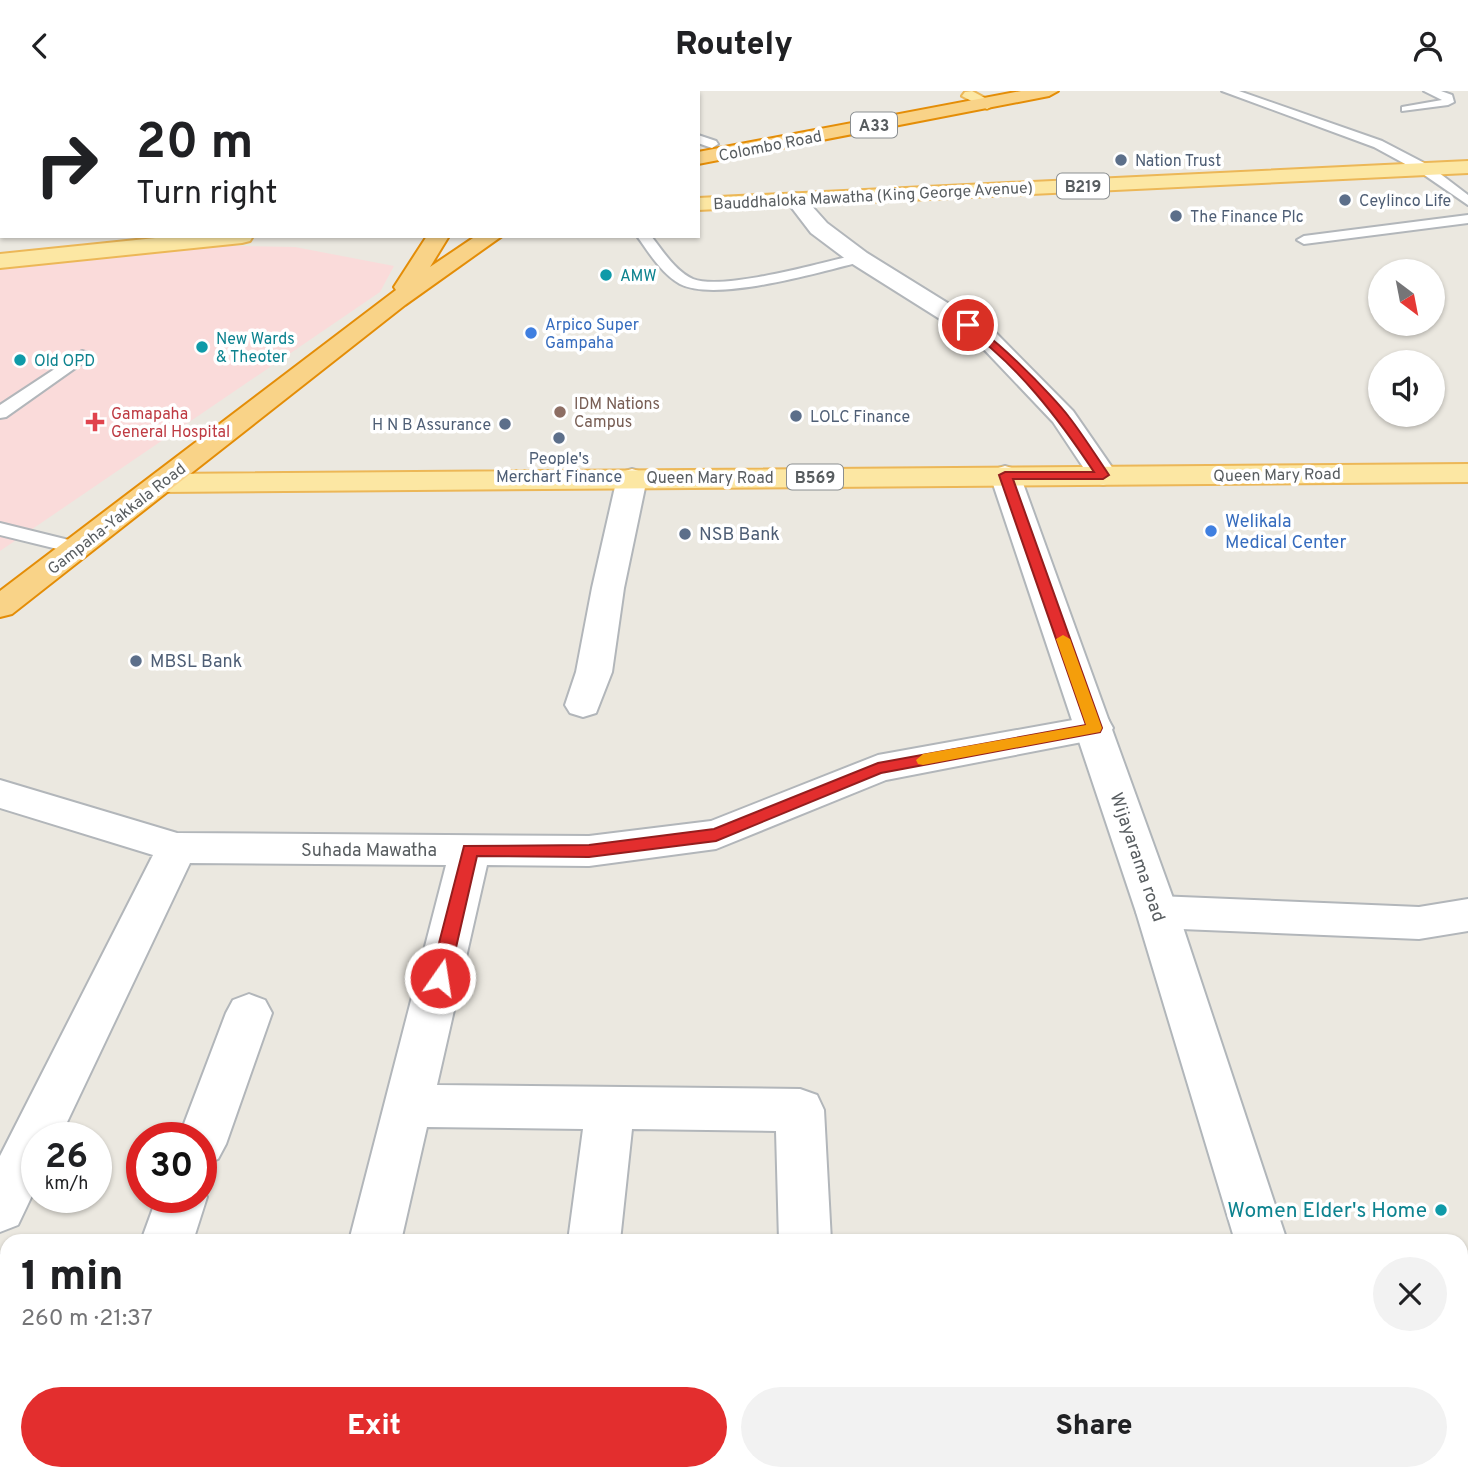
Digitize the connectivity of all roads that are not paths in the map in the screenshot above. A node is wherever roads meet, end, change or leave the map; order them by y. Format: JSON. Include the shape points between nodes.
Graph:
{"nodes":[{"id":1,"x":1049,"y":91,"type":"edge"},
{"id":2,"x":1228,"y":91,"type":"edge"},
{"id":3,"x":1430,"y":91,"type":"edge"},
{"id":4,"x":978,"y":96,"type":"edge"},
{"id":5,"x":1406,"y":109,"type":"dead end"},
{"id":6,"x":703,"y":143,"type":"edge"},
{"id":7,"x":700,"y":158,"type":"edge"},
{"id":8,"x":1468,"y":167,"type":"edge"},
{"id":9,"x":1425,"y":169,"type":"junction"},
{"id":10,"x":795,"y":199,"type":"junction"},
{"id":11,"x":1468,"y":201,"type":"edge"},
{"id":12,"x":700,"y":204,"type":"edge"},
{"id":13,"x":1468,"y":219,"type":"edge"},
{"id":14,"x":223,"y":238,"type":"edge"},
{"id":15,"x":437,"y":238,"type":"edge"},
{"id":16,"x":488,"y":238,"type":"edge"},
{"id":17,"x":646,"y":238,"type":"edge"},
{"id":18,"x":1304,"y":240,"type":"dead end"},
{"id":19,"x":859,"y":258,"type":"junction"},
{"id":20,"x":0,"y":261,"type":"edge"},
{"id":21,"x":397,"y":300,"type":"junction"},
{"id":22,"x":82,"y":356,"type":"dead end"},
{"id":23,"x":0,"y":413,"type":"edge"},
{"id":24,"x":1468,"y":473,"type":"edge"},
{"id":25,"x":1005,"y":475,"type":"junction"},
{"id":26,"x":1103,"y":475,"type":"junction"},
{"id":27,"x":632,"y":478,"type":"junction"},
{"id":28,"x":162,"y":483,"type":"junction"},
{"id":29,"x":0,"y":529,"type":"edge"},
{"id":30,"x":78,"y":548,"type":"junction"},
{"id":31,"x":0,"y":607,"type":"edge"},
{"id":32,"x":583,"y":705,"type":"dead end"},
{"id":33,"x":1095,"y":728,"type":"junction"},
{"id":34,"x":0,"y":794,"type":"edge"},
{"id":35,"x":177,"y":848,"type":"junction"},
{"id":36,"x":470,"y":850,"type":"junction"},
{"id":37,"x":1157,"y":912,"type":"junction"},
{"id":38,"x":1468,"y":915,"type":"edge"},
{"id":39,"x":249,"y":1013,"type":"dead end"},
{"id":40,"x":409,"y":1106,"type":"junction"},
{"id":41,"x":610,"y":1109,"type":"junction"},
{"id":42,"x":209,"y":1122,"type":"edge"},
{"id":43,"x":0,"y":1208,"type":"edge"},
{"id":44,"x":177,"y":1213,"type":"edge"},
{"id":45,"x":169,"y":1234,"type":"edge"},
{"id":46,"x":377,"y":1234,"type":"edge"},
{"id":47,"x":595,"y":1234,"type":"edge"},
{"id":48,"x":805,"y":1234,"type":"edge"},
{"id":49,"x":1259,"y":1234,"type":"edge"}],
"edges":[{"from":1,"to":4,"type":"highway","name":"Colombo Road","number":"A33"},
{"from":2,"to":9,"type":"lane","via":[[1378,144]]},
{"from":3,"to":5,"type":"lane","via":[[1448,97],[1448,102]]},
{"from":4,"to":6,"type":"highway","name":"Colombo Road","number":"A33"},
{"from":4,"to":7,"type":"highway","name":"Colombo Road","number":"A33"},
{"from":8,"to":9,"type":"main road","name":"Bauddhaloka Mawatha (King George Avenue)","number":"B219"},
{"from":9,"to":10,"type":"main road","name":"Bauddhaloka Mawatha (King George Avenue)","number":"B219"},
{"from":9,"to":11,"type":"lane"},
{"from":10,"to":12,"type":"main road","name":"Bauddhaloka Mawatha (King George Avenue)","number":"B219"},
{"from":10,"to":19,"type":"street","via":[[820,228]]},
{"from":13,"to":18,"type":"lane"},
{"from":14,"to":20,"type":"main road"},
{"from":15,"to":21,"type":"highway","name":"Gampaha-Yakkala Road"},
{"from":16,"to":21,"type":"highway","name":"Gampaha-Yakkala Road"},
{"from":17,"to":19,"type":"lane","via":[[679,277],[693,284],[718,285]]},
{"from":19,"to":26,"type":"street","via":[[986,338],[1063,417]]},
{"from":21,"to":28,"type":"highway","name":"Gampaha-Yakkala Road"},
{"from":22,"to":23,"type":"lane"},
{"from":24,"to":26,"type":"main road","name":"Queen Mary Road","number":"B569"},
{"from":25,"to":26,"type":"main road","name":"Queen Mary Road","number":"B569"},
{"from":25,"to":27,"type":"main road","name":"Queen Mary Road","number":"B569"},
{"from":25,"to":33,"type":"street","name":"Wijayarama road"},
{"from":27,"to":28,"type":"main road","name":"Queen Mary Road","number":"B569"},
{"from":27,"to":32,"type":"street","via":[[594,672]]},
{"from":28,"to":30,"type":"highway","name":"Gampaha-Yakkala Road"},
{"from":29,"to":30,"type":"lane"},
{"from":30,"to":31,"type":"highway","name":"Gampaha-Yakkala Road"},
{"from":33,"to":36,"type":"street","name":"Suhada Mawatha","via":[[878,768],[716,835],[589,851]]},
{"from":33,"to":37,"type":"street","name":"Wijayarama road"},
{"from":34,"to":35,"type":"street","name":"Suhada Mawatha"},
{"from":35,"to":36,"type":"street","name":"Suhada Mawatha"},
{"from":35,"to":43,"type":"street"},
{"from":36,"to":40,"type":"street"},
{"from":37,"to":38,"type":"street","via":[[1419,923]]},
{"from":37,"to":49,"type":"street","name":"Wijayarama road"},
{"from":39,"to":42,"type":"street"},
{"from":40,"to":41,"type":"street"},
{"from":40,"to":46,"type":"street"},
{"from":41,"to":47,"type":"street"},
{"from":41,"to":48,"type":"street","via":[[800,1110]]},
{"from":44,"to":45,"type":"street"}]}
